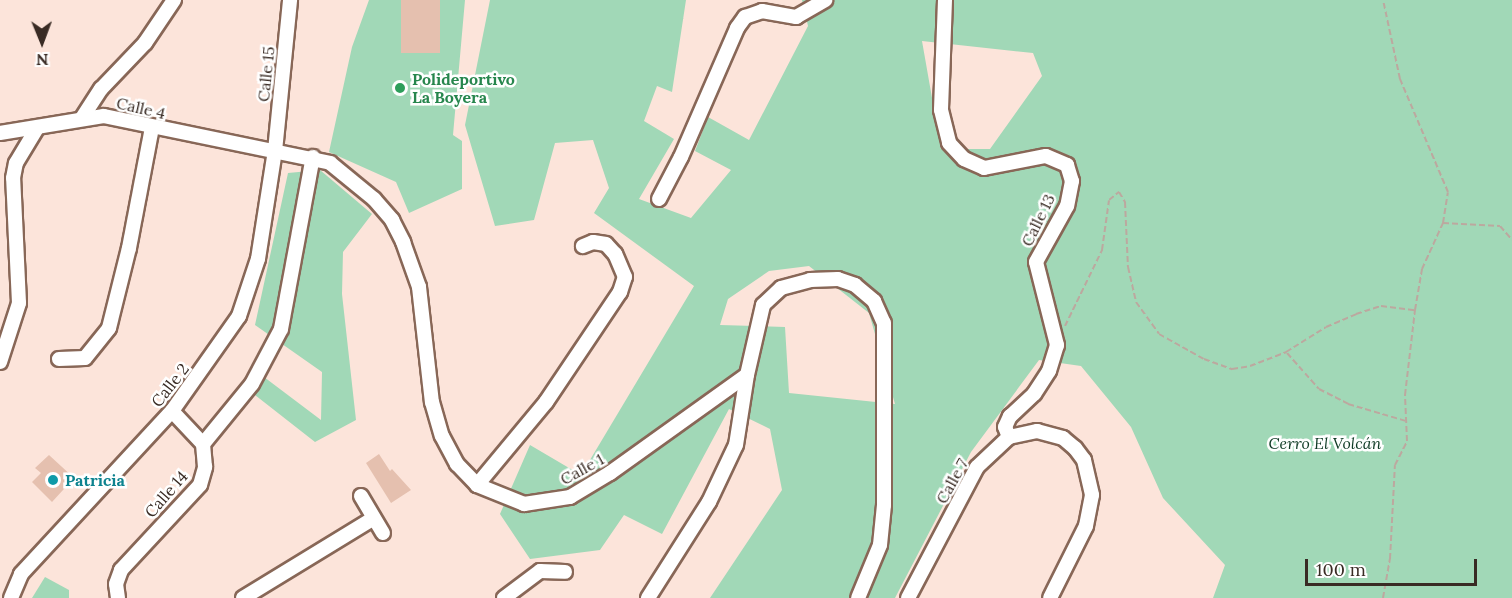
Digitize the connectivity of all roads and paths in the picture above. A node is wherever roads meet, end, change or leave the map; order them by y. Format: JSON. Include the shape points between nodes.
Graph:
{"nodes":[{"id":1,"x":290,"y":0,"type":"edge"},
{"id":2,"x":825,"y":0,"type":"edge"},
{"id":3,"x":945,"y":0,"type":"edge"},
{"id":4,"x":1383,"y":0,"type":"edge"},
{"id":5,"x":170,"y":3,"type":"edge"},
{"id":6,"x":82,"y":118,"type":"junction"},
{"id":7,"x":152,"y":127,"type":"junction"},
{"id":8,"x":36,"y":130,"type":"junction"},
{"id":9,"x":0,"y":133,"type":"edge"},
{"id":10,"x":276,"y":151,"type":"junction"},
{"id":11,"x":313,"y":157,"type":"junction"},
{"id":12,"x":659,"y":199,"type":"dead end"},
{"id":13,"x":1443,"y":223,"type":"junction"},
{"id":14,"x":1512,"y":240,"type":"edge"},
{"id":15,"x":583,"y":246,"type":"dead end"},
{"id":16,"x":1415,"y":310,"type":"junction"},
{"id":17,"x":1057,"y":345,"type":"junction"},
{"id":18,"x":1286,"y":352,"type":"junction"},
{"id":19,"x":59,"y":359,"type":"dead end"},
{"id":20,"x":0,"y":362,"type":"edge"},
{"id":21,"x":747,"y":375,"type":"junction"},
{"id":22,"x":172,"y":411,"type":"junction"},
{"id":23,"x":1406,"y":421,"type":"junction"},
{"id":24,"x":1009,"y":437,"type":"junction"},
{"id":25,"x":203,"y":444,"type":"junction"},
{"id":26,"x":477,"y":485,"type":"junction"},
{"id":27,"x":361,"y":496,"type":"dead end"},
{"id":28,"x":374,"y":518,"type":"junction"},
{"id":29,"x":383,"y":533,"type":"dead end"},
{"id":30,"x":565,"y":572,"type":"dead end"},
{"id":31,"x":11,"y":598,"type":"edge"},
{"id":32,"x":118,"y":598,"type":"edge"},
{"id":33,"x":243,"y":598,"type":"edge"},
{"id":34,"x":504,"y":598,"type":"edge"},
{"id":35,"x":648,"y":598,"type":"edge"},
{"id":36,"x":858,"y":598,"type":"edge"},
{"id":37,"x":908,"y":598,"type":"edge"},
{"id":38,"x":1050,"y":598,"type":"edge"},
{"id":39,"x":1383,"y":598,"type":"edge"}],
"edges":[{"from":1,"to":10,"type":"street","name":"Calle 15"},
{"from":2,"to":12,"type":"street","via":[[796,17],[762,11],[745,17]]},
{"from":3,"to":17,"type":"street","name":"Calle 13","via":[[941,110],[949,143],[964,159],[984,168],[1046,156],[1066,165],[1072,181],[1066,206],[1036,262]]},
{"from":4,"to":13,"type":"path","via":[[1400,79],[1448,192]]},
{"from":5,"to":6,"type":"street","via":[[126,66],[101,89]]},
{"from":6,"to":7,"type":"street","name":"Calle 4","via":[[114,117]]},
{"from":6,"to":8,"type":"street","name":"Calle 4"},
{"from":7,"to":10,"type":"street","name":"Calle 4"},
{"from":7,"to":19,"type":"street","via":[[109,328],[86,358]]},
{"from":8,"to":9,"type":"street","name":"Calle 4"},
{"from":8,"to":20,"type":"street","via":[[13,178],[19,303]]},
{"from":10,"to":11,"type":"street","name":"Calle 1"},
{"from":10,"to":22,"type":"street","name":"Calle 2","via":[[258,259],[246,299],[239,316]]},
{"from":11,"to":25,"type":"street","via":[[281,329],[252,384]]},
{"from":11,"to":26,"type":"street","name":"Calle 1","via":[[330,163],[374,199],[404,242],[419,286],[435,413],[457,464]]},
{"from":13,"to":14,"type":"path","via":[[1500,226]]},
{"from":13,"to":16,"type":"path","via":[[1422,269]]},
{"from":15,"to":26,"type":"street","via":[[593,242],[606,244],[615,254],[624,277],[620,292],[546,402]]},
{"from":16,"to":18,"type":"path","via":[[1381,306],[1365,311],[1326,327]]},
{"from":16,"to":23,"type":"path","via":[[1405,395]]},
{"from":17,"to":18,"type":"path","via":[[1102,250],[1109,200],[1119,192],[1125,202],[1128,267],[1136,302],[1159,334],[1203,359],[1232,369]]},
{"from":17,"to":24,"type":"street","via":[[1049,371],[1034,394],[1010,416],[1005,427]]},
{"from":18,"to":23,"type":"path","via":[[1319,389],[1348,404]]},
{"from":21,"to":26,"type":"street","name":"Calle 1","via":[[646,450],[570,497],[553,503],[524,504]]},
{"from":21,"to":35,"type":"street","via":[[736,445],[709,502]]},
{"from":21,"to":36,"type":"street","via":[[764,305],[781,288],[810,280],[838,279],[855,285],[874,301],[884,323],[885,505],[880,545]]},
{"from":22,"to":25,"type":"street"},
{"from":22,"to":31,"type":"street","name":"Calle 2","via":[[21,574]]},
{"from":23,"to":39,"type":"path","via":[[1407,441],[1395,465],[1391,493],[1394,510]]},
{"from":24,"to":37,"type":"street","name":"Calle 7","via":[[977,467]]},
{"from":24,"to":38,"type":"street","via":[[1036,431],[1063,438],[1084,460],[1089,476],[1092,495],[1086,526]]},
{"from":25,"to":32,"type":"street","name":"Calle 14","via":[[205,467],[200,485],[121,570],[116,584]]},
{"from":27,"to":28,"type":"street"},
{"from":28,"to":29,"type":"street"},
{"from":28,"to":33,"type":"street"},
{"from":30,"to":34,"type":"street","via":[[540,571]]}]}
